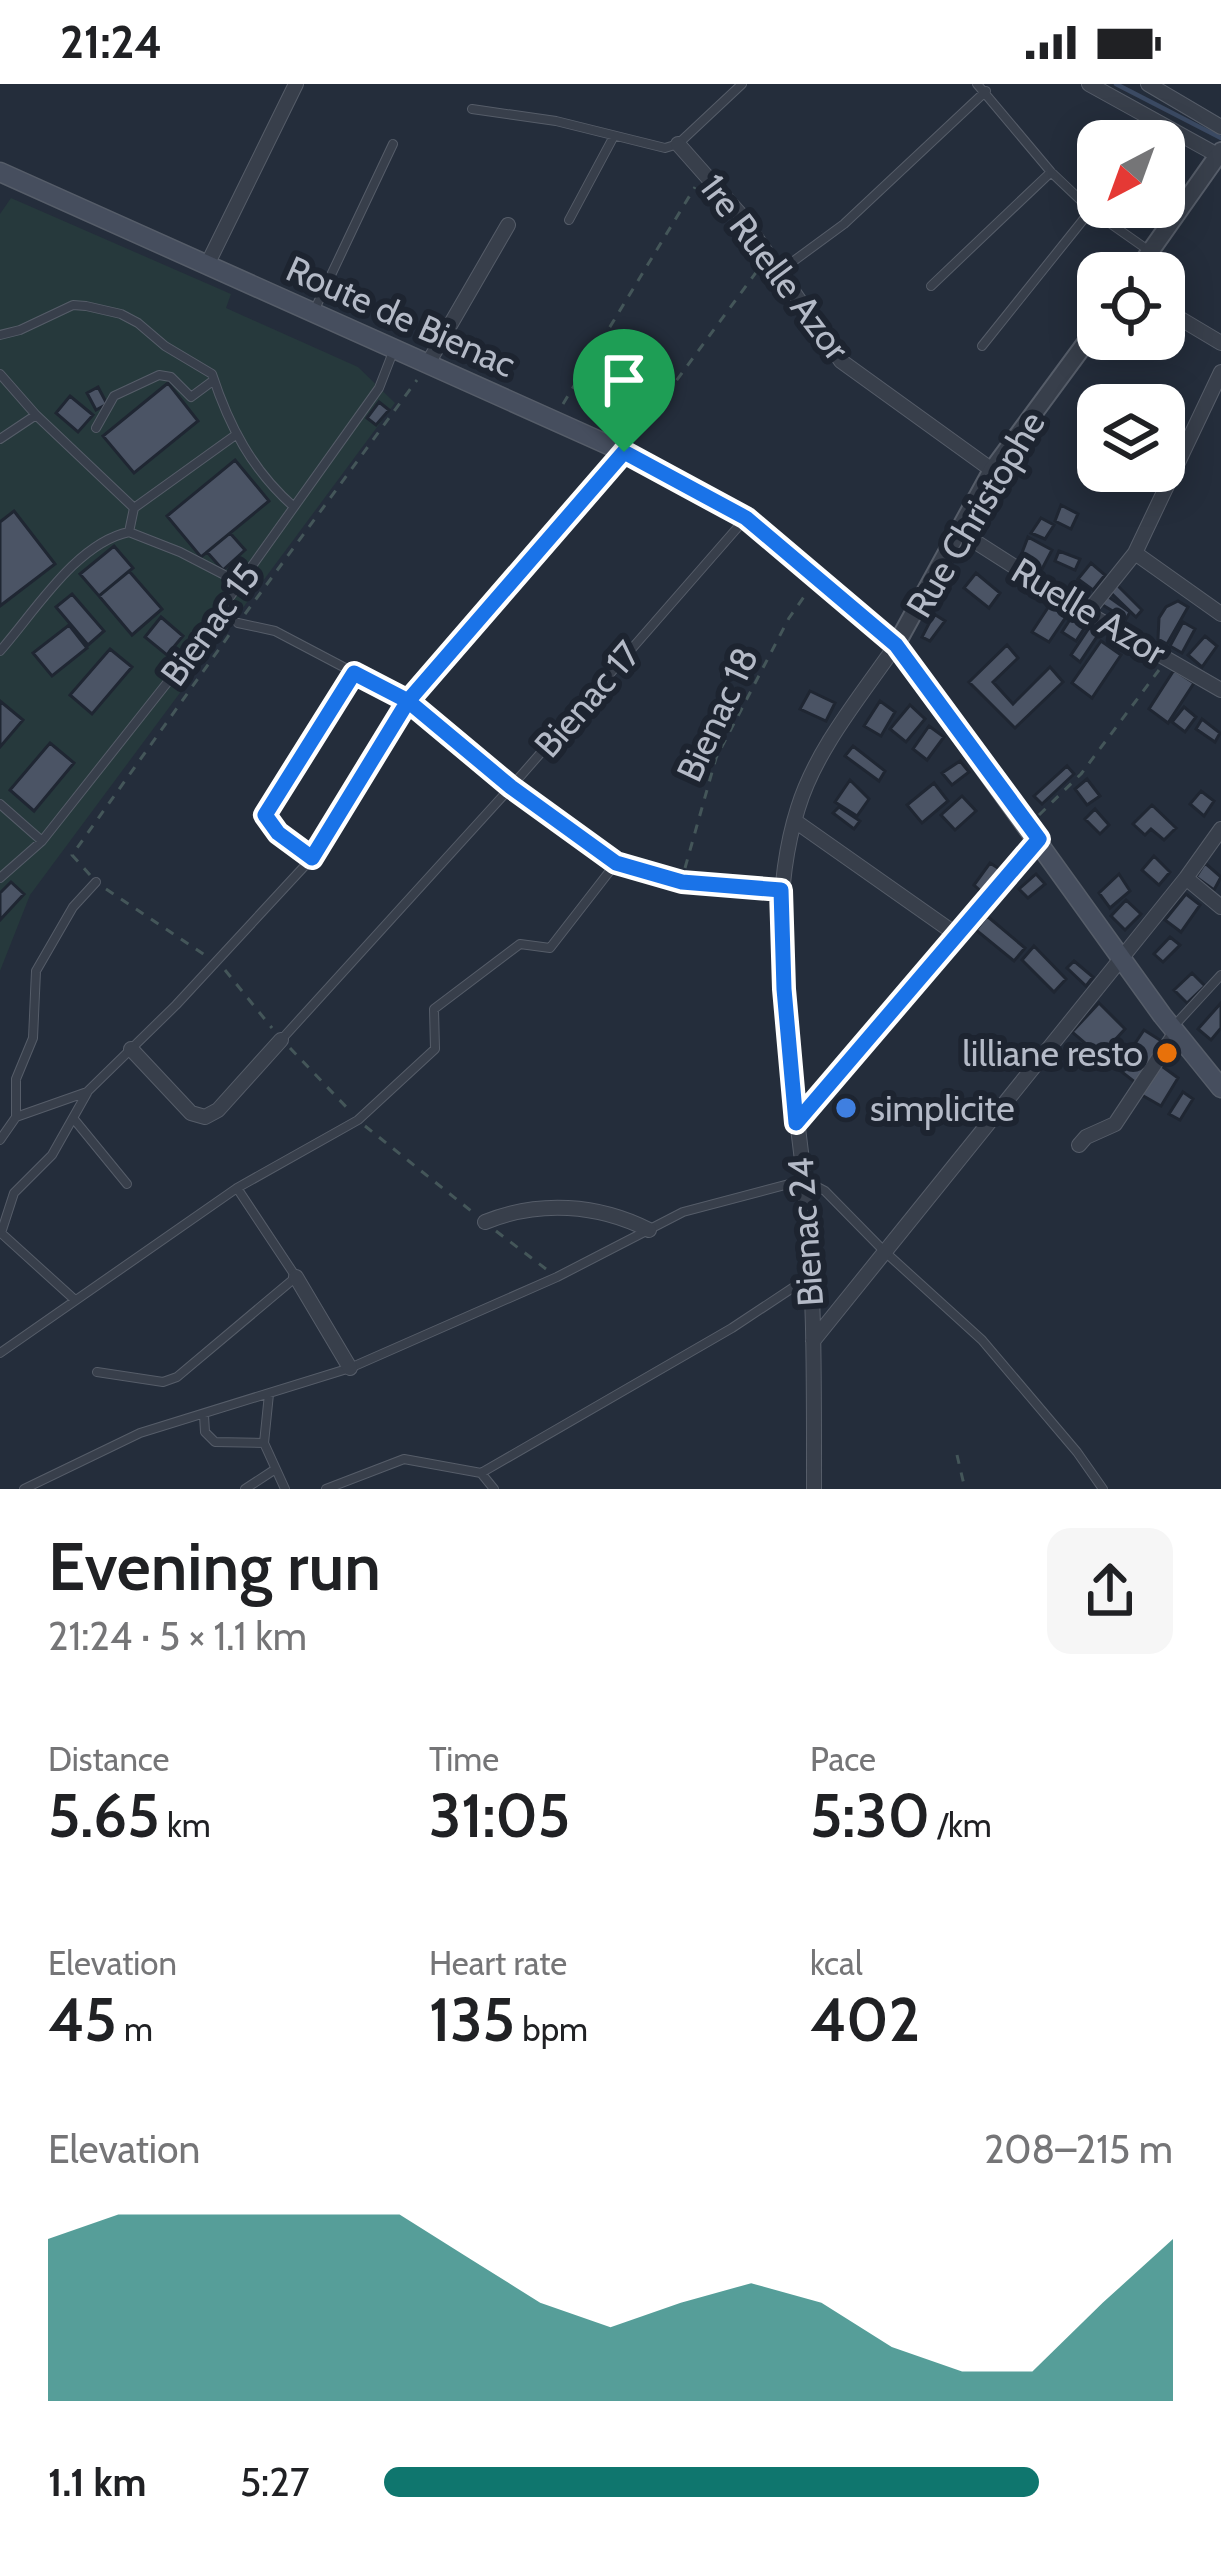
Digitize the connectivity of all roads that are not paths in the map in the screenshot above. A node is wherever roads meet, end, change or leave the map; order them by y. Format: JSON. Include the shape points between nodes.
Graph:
{"nodes":[{"id":1,"x":296,"y":84,"type":"edge"},
{"id":2,"x":742,"y":84,"type":"edge"},
{"id":3,"x":1089,"y":84,"type":"edge"},
{"id":4,"x":1148,"y":84,"type":"edge"},
{"id":5,"x":981,"y":87,"type":"edge"},
{"id":6,"x":472,"y":109,"type":"dead end"},
{"id":7,"x":1221,"y":127,"type":"edge"},
{"id":8,"x":614,"y":136,"type":"junction"},
{"id":9,"x":393,"y":144,"type":"dead end"},
{"id":10,"x":678,"y":144,"type":"junction"},
{"id":11,"x":1220,"y":154,"type":"edge"},
{"id":12,"x":0,"y":172,"type":"edge"},
{"id":13,"x":1051,"y":172,"type":"junction"},
{"id":14,"x":1077,"y":197,"type":"edge"},
{"id":15,"x":569,"y":220,"type":"dead end"},
{"id":16,"x":508,"y":225,"type":"dead end"},
{"id":17,"x":1077,"y":227,"type":"edge"},
{"id":18,"x":1116,"y":228,"type":"edge"},
{"id":19,"x":1149,"y":251,"type":"joint"},
{"id":20,"x":207,"y":265,"type":"junction"},
{"id":21,"x":779,"y":272,"type":"junction"},
{"id":22,"x":931,"y":286,"type":"dead end"},
{"id":23,"x":313,"y":313,"type":"junction"},
{"id":24,"x":1185,"y":322,"type":"edge"},
{"id":25,"x":0,"y":335,"type":"edge"},
{"id":26,"x":1221,"y":343,"type":"edge"},
{"id":27,"x":982,"y":346,"type":"dead end"},
{"id":28,"x":393,"y":351,"type":"junction"},
{"id":29,"x":1077,"y":355,"type":"edge"},
{"id":30,"x":428,"y":365,"type":"junction"},
{"id":31,"x":1221,"y":372,"type":"edge"},
{"id":32,"x":0,"y":374,"type":"edge"},
{"id":33,"x":214,"y":380,"type":"junction"},
{"id":34,"x":36,"y":415,"type":"junction"},
{"id":35,"x":96,"y":428,"type":"dead end"},
{"id":36,"x":237,"y":434,"type":"junction"},
{"id":37,"x":0,"y":439,"type":"edge"},
{"id":38,"x":624,"y":452,"type":"junction"},
{"id":39,"x":992,"y":470,"type":"junction"},
{"id":40,"x":294,"y":506,"type":"junction"},
{"id":41,"x":134,"y":508,"type":"junction"},
{"id":42,"x":746,"y":518,"type":"junction"},
{"id":43,"x":957,"y":530,"type":"junction"},
{"id":44,"x":129,"y":532,"type":"junction"},
{"id":45,"x":1135,"y":553,"type":"junction"},
{"id":46,"x":240,"y":583,"type":"junction"},
{"id":47,"x":1087,"y":613,"type":"junction"},
{"id":48,"x":1221,"y":614,"type":"edge"},
{"id":49,"x":238,"y":623,"type":"dead end"},
{"id":50,"x":896,"y":645,"type":"junction"},
{"id":51,"x":0,"y":651,"type":"edge"},
{"id":52,"x":354,"y":673,"type":"junction"},
{"id":53,"x":1221,"y":690,"type":"edge"},
{"id":54,"x":408,"y":701,"type":"junction"},
{"id":55,"x":511,"y":787,"type":"junction"},
{"id":56,"x":0,"y":804,"type":"edge"},
{"id":57,"x":795,"y":821,"type":"junction"},
{"id":58,"x":1221,"y":829,"type":"edge"},
{"id":59,"x":1034,"y":832,"type":"junction"},
{"id":60,"x":42,"y":841,"type":"junction"},
{"id":61,"x":312,"y":858,"type":"junction"},
{"id":62,"x":616,"y":863,"type":"junction"},
{"id":63,"x":0,"y":878,"type":"edge"},
{"id":64,"x":1186,"y":878,"type":"junction"},
{"id":65,"x":96,"y":882,"type":"dead end"},
{"id":66,"x":781,"y":890,"type":"junction"},
{"id":67,"x":1221,"y":907,"type":"edge"},
{"id":68,"x":957,"y":935,"type":"junction"},
{"id":69,"x":1123,"y":956,"type":"junction"},
{"id":70,"x":1221,"y":975,"type":"edge"},
{"id":71,"x":1174,"y":1030,"type":"junction"},
{"id":72,"x":281,"y":1040,"type":"joint"},
{"id":73,"x":131,"y":1049,"type":"junction"},
{"id":74,"x":1221,"y":1088,"type":"edge"},
{"id":75,"x":87,"y":1092,"type":"junction"},
{"id":76,"x":16,"y":1118,"type":"junction"},
{"id":77,"x":73,"y":1118,"type":"junction"},
{"id":78,"x":796,"y":1123,"type":"junction"},
{"id":79,"x":0,"y":1140,"type":"edge"},
{"id":80,"x":1079,"y":1145,"type":"dead end"},
{"id":81,"x":804,"y":1180,"type":"junction"},
{"id":82,"x":127,"y":1184,"type":"dead end"},
{"id":83,"x":237,"y":1187,"type":"junction"},
{"id":84,"x":485,"y":1222,"type":"dead end"},
{"id":85,"x":649,"y":1230,"type":"junction"},
{"id":86,"x":884,"y":1252,"type":"junction"},
{"id":87,"x":296,"y":1277,"type":"junction"},
{"id":88,"x":809,"y":1277,"type":"junction"},
{"id":89,"x":75,"y":1300,"type":"junction"},
{"id":90,"x":812,"y":1342,"type":"junction"},
{"id":91,"x":0,"y":1353,"type":"edge"},
{"id":92,"x":350,"y":1368,"type":"junction"},
{"id":93,"x":97,"y":1372,"type":"dead end"},
{"id":94,"x":268,"y":1393,"type":"junction"},
{"id":95,"x":204,"y":1415,"type":"junction"},
{"id":96,"x":264,"y":1443,"type":"junction"},
{"id":97,"x":274,"y":1470,"type":"junction"},
{"id":98,"x":481,"y":1473,"type":"junction"},
{"id":99,"x":24,"y":1489,"type":"edge"},
{"id":100,"x":245,"y":1489,"type":"edge"},
{"id":101,"x":285,"y":1489,"type":"edge"},
{"id":102,"x":326,"y":1489,"type":"edge"},
{"id":103,"x":494,"y":1489,"type":"edge"},
{"id":104,"x":814,"y":1489,"type":"edge"},
{"id":105,"x":1103,"y":1489,"type":"edge"}],
"edges":[{"from":1,"to":20,"type":"street"},
{"from":2,"to":10,"type":"lane"},
{"from":3,"to":11,"type":"street"},
{"from":4,"to":7,"type":"street"},
{"from":5,"to":13,"type":"lane"},
{"from":5,"to":21,"type":"lane","via":[[844,224]]},
{"from":6,"to":8,"type":"lane"},
{"from":8,"to":10,"type":"lane"},
{"from":8,"to":15,"type":"lane"},
{"from":9,"to":23,"type":"lane"},
{"from":10,"to":21,"type":"street","name":"1re Ruelle Azor"},
{"from":11,"to":19,"type":"street"},
{"from":12,"to":20,"type":"main road","name":"Route de Bienac"},
{"from":13,"to":14,"type":"lane"},
{"from":13,"to":22,"type":"lane"},
{"from":16,"to":30,"type":"street"},
{"from":17,"to":27,"type":"lane"},
{"from":18,"to":19,"type":"lane"},
{"from":20,"to":23,"type":"main road","name":"Route de Bienac"},
{"from":21,"to":39,"type":"street","name":"1re Ruelle Azor","via":[[841,361]]},
{"from":23,"to":28,"type":"main road","name":"Route de Bienac"},
{"from":24,"to":26,"type":"street"},
{"from":25,"to":33,"type":"lane","via":[[86,305],[138,322]]},
{"from":28,"to":30,"type":"main road","name":"Route de Bienac"},
{"from":28,"to":40,"type":"lane","name":"Bienac 15","via":[[379,388]]},
{"from":29,"to":39,"type":"street","name":"Rue Christophe"},
{"from":30,"to":38,"type":"main road","name":"Route de Bienac"},
{"from":31,"to":45,"type":"street"},
{"from":32,"to":34,"type":"lane"},
{"from":33,"to":35,"type":"lane","via":[[190,397],[171,377],[146,380],[114,396]]},
{"from":33,"to":36,"type":"lane"},
{"from":34,"to":37,"type":"lane"},
{"from":34,"to":41,"type":"lane"},
{"from":36,"to":40,"type":"lane","via":[[261,474]]},
{"from":36,"to":41,"type":"lane"},
{"from":38,"to":42,"type":"main road","name":"Route de Bienac"},
{"from":38,"to":54,"type":"lane"},
{"from":39,"to":43,"type":"street","name":"Rue Christophe"},
{"from":40,"to":46,"type":"lane","name":"Bienac 15"},
{"from":41,"to":44,"type":"lane"},
{"from":42,"to":50,"type":"main road","name":"Route de Bienac"},
{"from":42,"to":55,"type":"lane","name":"Bienac 17"},
{"from":43,"to":47,"type":"street","name":"Ruelle Azor"},
{"from":43,"to":50,"type":"street","name":"Rue Christophe"},
{"from":44,"to":46,"type":"lane"},
{"from":44,"to":51,"type":"lane","via":[[111,536],[59,578]]},
{"from":45,"to":47,"type":"street"},
{"from":45,"to":48,"type":"street"},
{"from":46,"to":60,"type":"lane","name":"Bienac 15"},
{"from":47,"to":53,"type":"street","name":"Ruelle Azor"},
{"from":49,"to":52,"type":"lane","via":[[275,631]]},
{"from":50,"to":57,"type":"street","name":"Bienac 24","via":[[810,777]]},
{"from":50,"to":59,"type":"main road","name":"Route de Bienac"},
{"from":52,"to":54,"type":"lane"},
{"from":52,"to":61,"type":"street","via":[[265,812]]},
{"from":54,"to":55,"type":"lane"},
{"from":54,"to":61,"type":"lane"},
{"from":55,"to":62,"type":"lane"},
{"from":55,"to":72,"type":"lane","name":"Bienac 17"},
{"from":56,"to":60,"type":"lane"},
{"from":57,"to":66,"type":"street","name":"Bienac 24"},
{"from":57,"to":68,"type":"street"},
{"from":58,"to":64,"type":"street"},
{"from":59,"to":68,"type":"street"},
{"from":59,"to":69,"type":"main road","name":"Route de Bienac"},
{"from":60,"to":63,"type":"lane","name":"Bienac 15"},
{"from":61,"to":73,"type":"lane"},
{"from":62,"to":66,"type":"lane","via":[[682,882]]},
{"from":62,"to":83,"type":"lane","via":[[550,948],[520,944],[434,1009],[435,1049],[358,1120]]},
{"from":64,"to":67,"type":"street"},
{"from":64,"to":69,"type":"street"},
{"from":65,"to":76,"type":"lane","via":[[36,971],[33,1038],[16,1079]]},
{"from":66,"to":78,"type":"street","name":"Bienac 24"},
{"from":68,"to":78,"type":"street"},
{"from":69,"to":71,"type":"main road","name":"Route de Bienac"},
{"from":69,"to":86,"type":"street"},
{"from":70,"to":71,"type":"lane"},
{"from":71,"to":74,"type":"main road","name":"Route de Bienac"},
{"from":71,"to":80,"type":"street","via":[[1115,1124]]},
{"from":72,"to":73,"type":"street","via":[[205,1117],[190,1113]]},
{"from":73,"to":75,"type":"lane"},
{"from":75,"to":76,"type":"lane"},
{"from":75,"to":77,"type":"lane"},
{"from":76,"to":79,"type":"lane"},
{"from":77,"to":82,"type":"lane"},
{"from":77,"to":89,"type":"lane","via":[[52,1155],[14,1193],[1,1233]]},
{"from":78,"to":81,"type":"street","name":"Bienac 24"},
{"from":81,"to":85,"type":"lane","via":[[683,1212]]},
{"from":81,"to":86,"type":"lane"},
{"from":81,"to":88,"type":"street","name":"Bienac 24"},
{"from":83,"to":87,"type":"lane"},
{"from":83,"to":89,"type":"lane"},
{"from":84,"to":85,"type":"street","via":[[555,1207],[611,1212]]},
{"from":85,"to":92,"type":"lane"},
{"from":86,"to":90,"type":"street"},
{"from":86,"to":105,"type":"lane","via":[[982,1340]]},
{"from":87,"to":92,"type":"street"},
{"from":87,"to":93,"type":"lane","via":[[177,1377]]},
{"from":88,"to":90,"type":"street","name":"Bienac 24"},
{"from":88,"to":98,"type":"lane"},
{"from":89,"to":91,"type":"lane"},
{"from":90,"to":104,"type":"street","name":"Bienac 24"},
{"from":92,"to":94,"type":"lane"},
{"from":94,"to":95,"type":"lane"},
{"from":94,"to":96,"type":"lane"},
{"from":95,"to":96,"type":"lane","via":[[215,1442]]},
{"from":95,"to":99,"type":"lane","via":[[140,1433]]},
{"from":96,"to":97,"type":"lane"},
{"from":97,"to":100,"type":"lane"},
{"from":97,"to":101,"type":"lane"},
{"from":98,"to":102,"type":"lane","via":[[404,1459]]},
{"from":98,"to":103,"type":"lane"}]}
